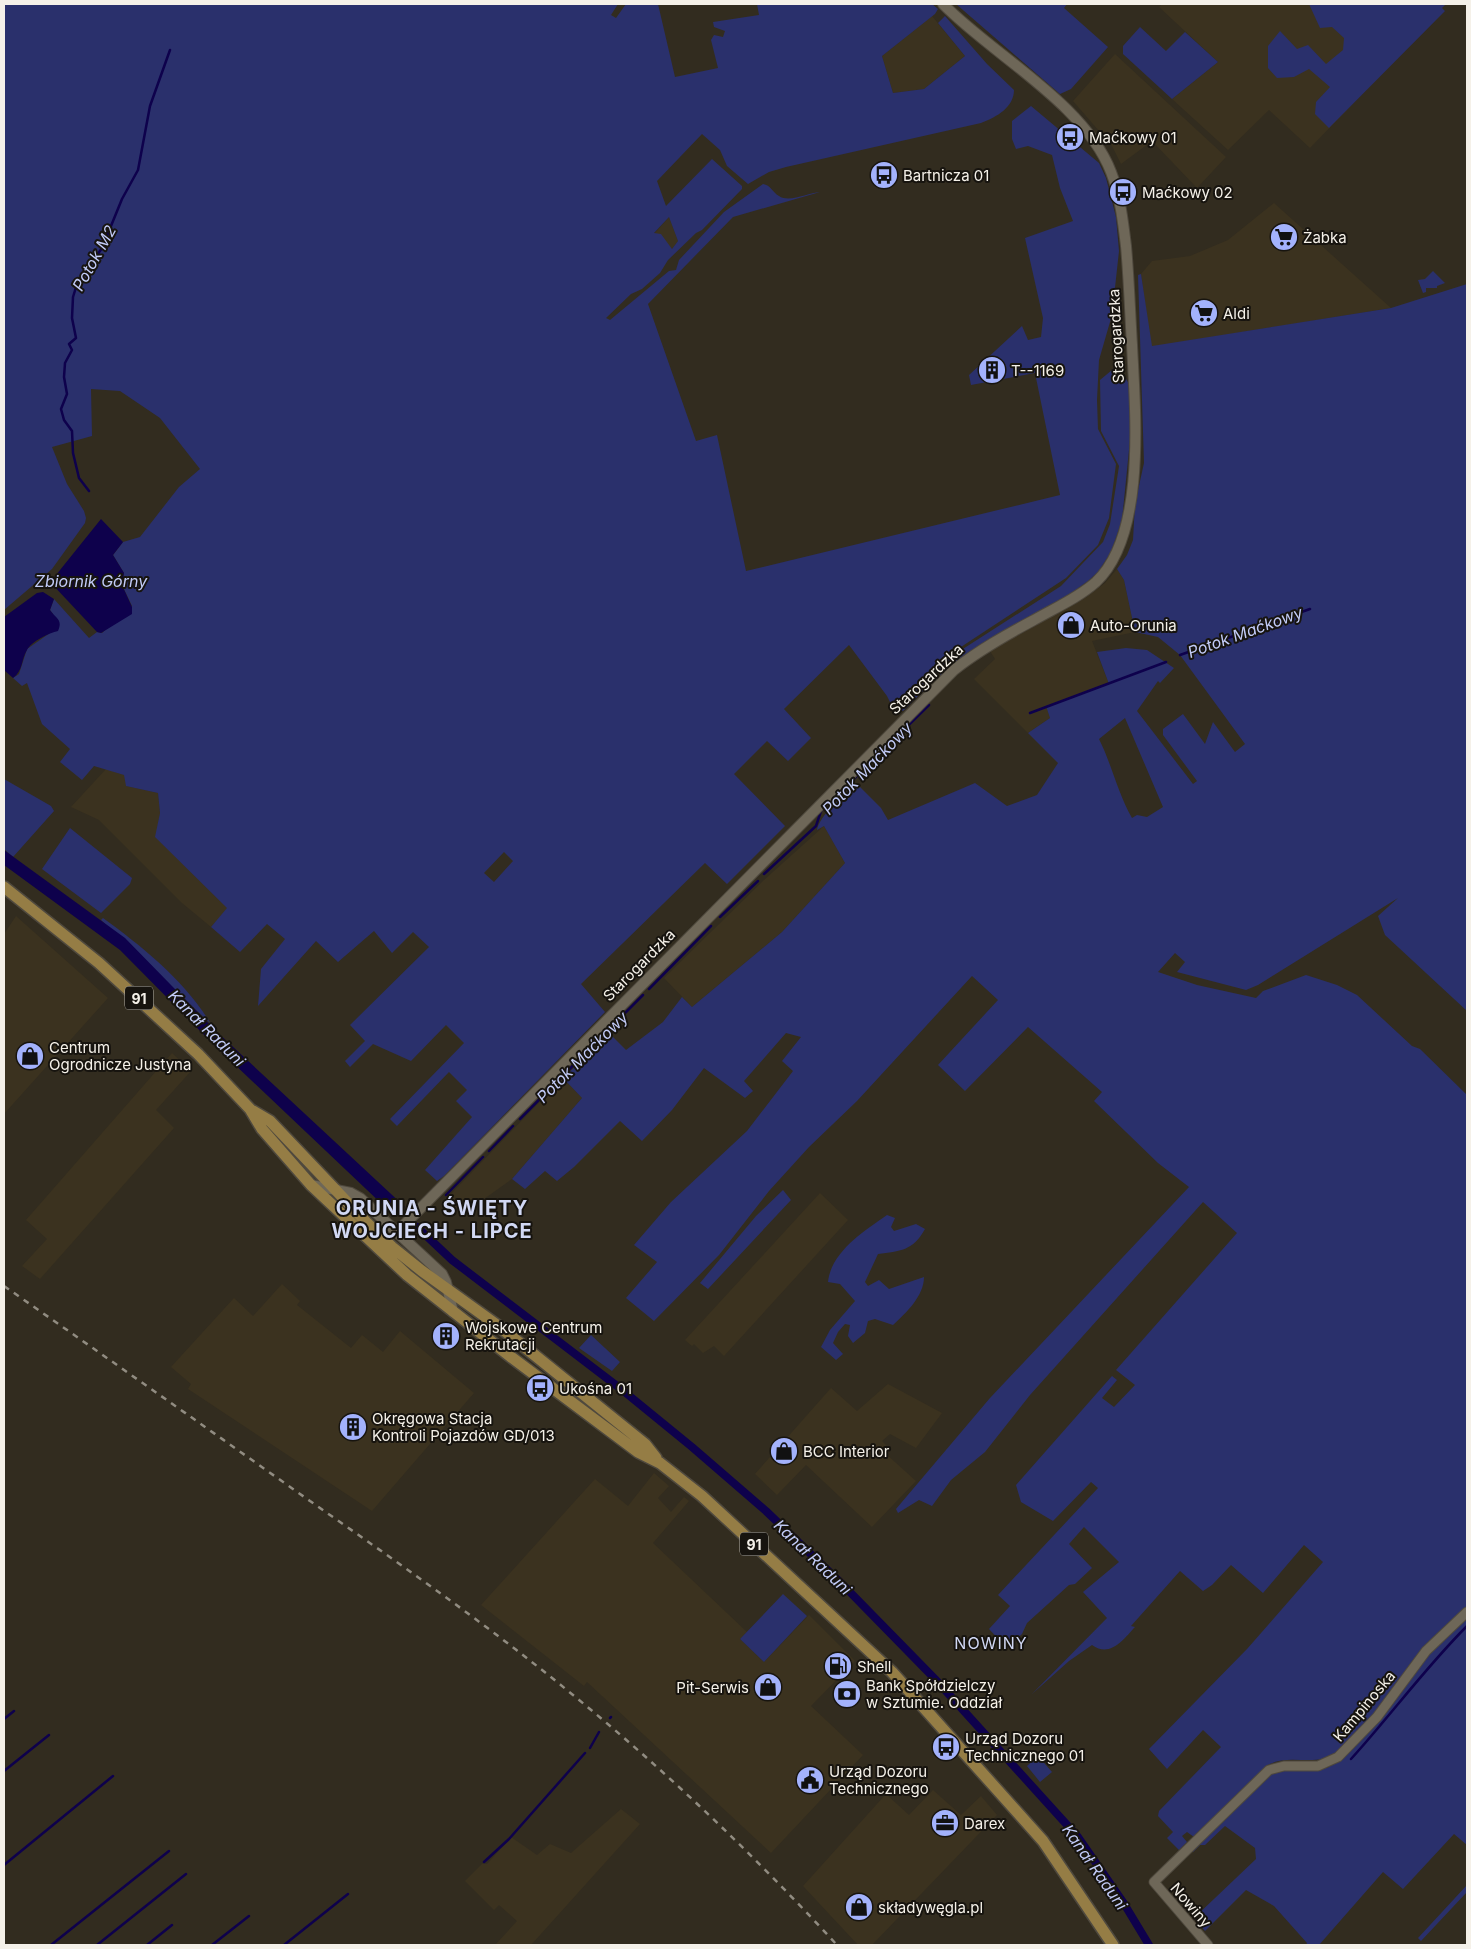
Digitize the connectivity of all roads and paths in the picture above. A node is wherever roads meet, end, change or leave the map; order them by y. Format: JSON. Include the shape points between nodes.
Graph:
{"nodes":[{"id":1,"x":943,"y":4,"type":"edge"},
{"id":2,"x":4,"y":887,"type":"edge"},
{"id":3,"x":250,"y":1109,"type":"junction"},
{"id":4,"x":311,"y":1184,"type":"junction"},
{"id":5,"x":332,"y":1188,"type":"junction"},
{"id":6,"x":397,"y":1232,"type":"junction"},
{"id":7,"x":449,"y":1290,"type":"junction"},
{"id":8,"x":453,"y":1312,"type":"junction"},
{"id":9,"x":660,"y":1463,"type":"junction"},
{"id":10,"x":1467,"y":1612,"type":"edge"},
{"id":11,"x":1154,"y":1882,"type":"joint"},
{"id":12,"x":1113,"y":1945,"type":"edge"},
{"id":13,"x":1208,"y":1945,"type":"edge"}],
"edges":[{"from":1,"to":6,"type":"main road","name":"Starogardzka","via":[[1078,123],[1100,150],[1118,194],[1127,257],[1136,434],[1128,516],[1114,560],[1101,577],[1077,596],[976,653],[954,670]]},
{"from":2,"to":3,"type":"main road","number":"91","via":[[140,1000],[215,1070]]},
{"from":3,"to":4,"type":"main road","number":"91","via":[[262,1129]]},
{"from":3,"to":5,"type":"main road","number":"91","via":[[270,1121]]},
{"from":4,"to":5,"type":"main road"},
{"from":4,"to":8,"type":"main road","number":"91","via":[[407,1275]]},
{"from":5,"to":6,"type":"main road","via":[[356,1195]]},
{"from":5,"to":7,"type":"main road","number":"91","via":[[392,1247]]},
{"from":6,"to":7,"type":"main road","via":[[442,1274]]},
{"from":7,"to":8,"type":"main road"},
{"from":7,"to":9,"type":"main road","number":"91","via":[[644,1444]]},
{"from":8,"to":9,"type":"main road","number":"91","via":[[638,1452]]},
{"from":9,"to":12,"type":"main road","number":"91","via":[[702,1496],[915,1697],[1043,1841]]},
{"from":10,"to":11,"type":"street","name":"Kampinoska","via":[[1426,1651],[1377,1717],[1338,1757],[1318,1766],[1284,1766],[1269,1770]]},
{"from":11,"to":13,"type":"street","name":"Nowiny"}]}
